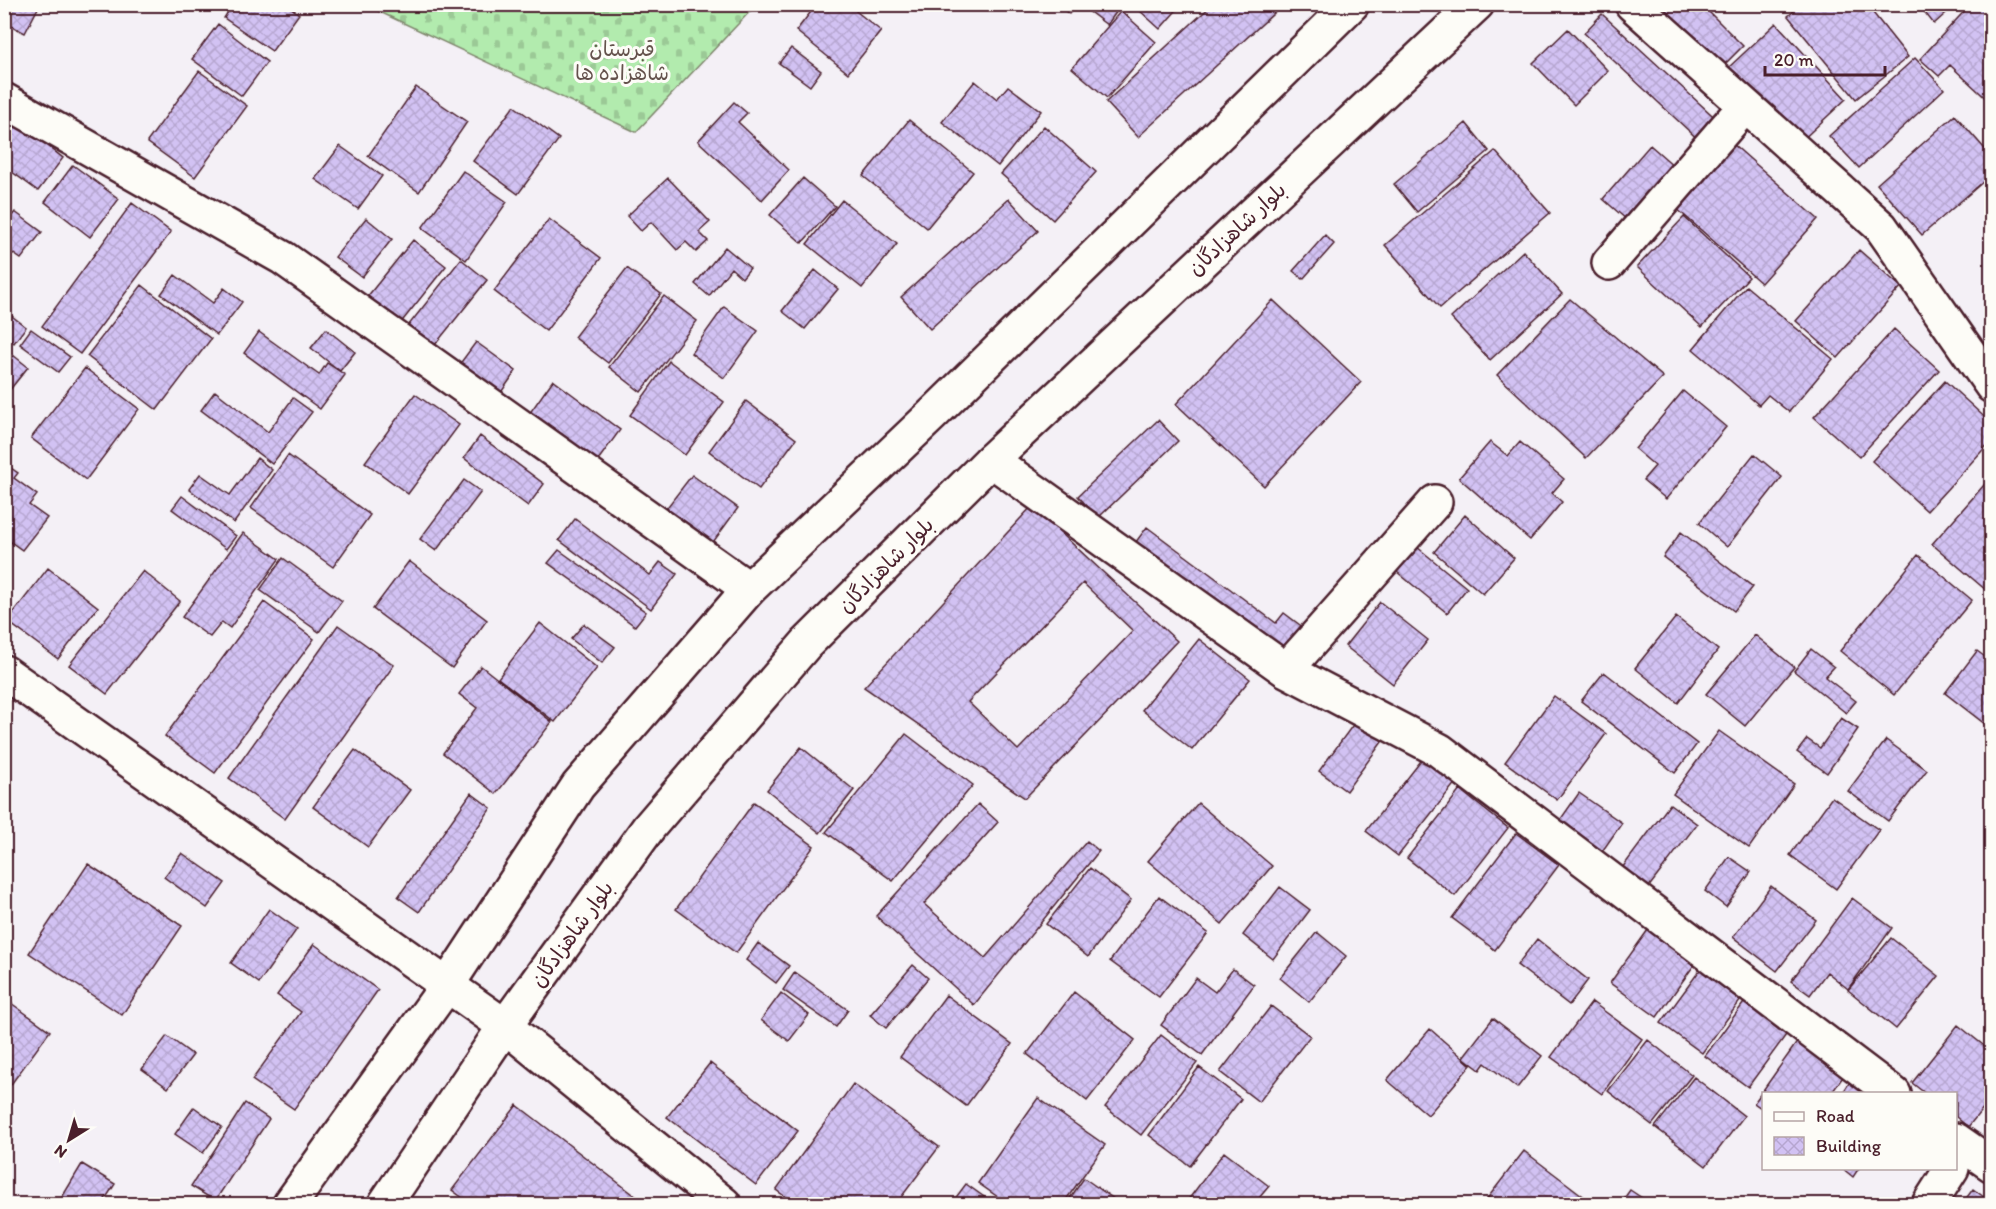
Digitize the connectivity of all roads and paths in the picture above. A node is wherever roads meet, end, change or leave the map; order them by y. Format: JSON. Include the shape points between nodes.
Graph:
{"nodes":[{"id":1,"x":1352,"y":4,"type":"edge"},
{"id":2,"x":1477,"y":4,"type":"edge"},
{"id":3,"x":1632,"y":4,"type":"edge"},
{"id":4,"x":4,"y":100,"type":"edge"},
{"id":5,"x":1745,"y":106,"type":"junction"},
{"id":6,"x":1609,"y":263,"type":"dead end"},
{"id":7,"x":1992,"y":387,"type":"edge"},
{"id":8,"x":991,"y":460,"type":"junction"},
{"id":9,"x":1435,"y":502,"type":"dead end"},
{"id":10,"x":749,"y":589,"type":"junction"},
{"id":11,"x":1286,"y":670,"type":"junction"},
{"id":12,"x":4,"y":672,"type":"edge"},
{"id":13,"x":447,"y":984,"type":"junction"},
{"id":14,"x":505,"y":1026,"type":"junction"},
{"id":15,"x":1891,"y":1092,"type":"edge"},
{"id":16,"x":1957,"y":1154,"type":"edge"},
{"id":17,"x":1992,"y":1165,"type":"edge"},
{"id":18,"x":1948,"y":1170,"type":"edge"},
{"id":19,"x":290,"y":1204,"type":"edge"},
{"id":20,"x":385,"y":1204,"type":"edge"},
{"id":21,"x":724,"y":1204,"type":"edge"},
{"id":22,"x":1929,"y":1204,"type":"edge"}],
"edges":[{"from":1,"to":10,"type":"street"},
{"from":2,"to":8,"type":"street","name":"بلوار شاهزادگان"},
{"from":3,"to":5,"type":"street"},
{"from":4,"to":10,"type":"street","via":[[283,258]]},
{"from":5,"to":6,"type":"street"},
{"from":5,"to":7,"type":"street","via":[[1881,227]]},
{"from":8,"to":11,"type":"street"},
{"from":8,"to":14,"type":"street","name":"بلوار شاهزادگان","via":[[806,644],[649,827]]},
{"from":9,"to":11,"type":"street"},
{"from":10,"to":13,"type":"street","via":[[578,786]]},
{"from":11,"to":15,"type":"street","via":[[1439,750]]},
{"from":12,"to":13,"type":"street"},
{"from":13,"to":14,"type":"street"},
{"from":13,"to":19,"type":"street"},
{"from":14,"to":20,"type":"street","name":"بلوار شاهزادگان"},
{"from":14,"to":21,"type":"street"},
{"from":16,"to":17,"type":"street"},
{"from":18,"to":22,"type":"street"}]}
